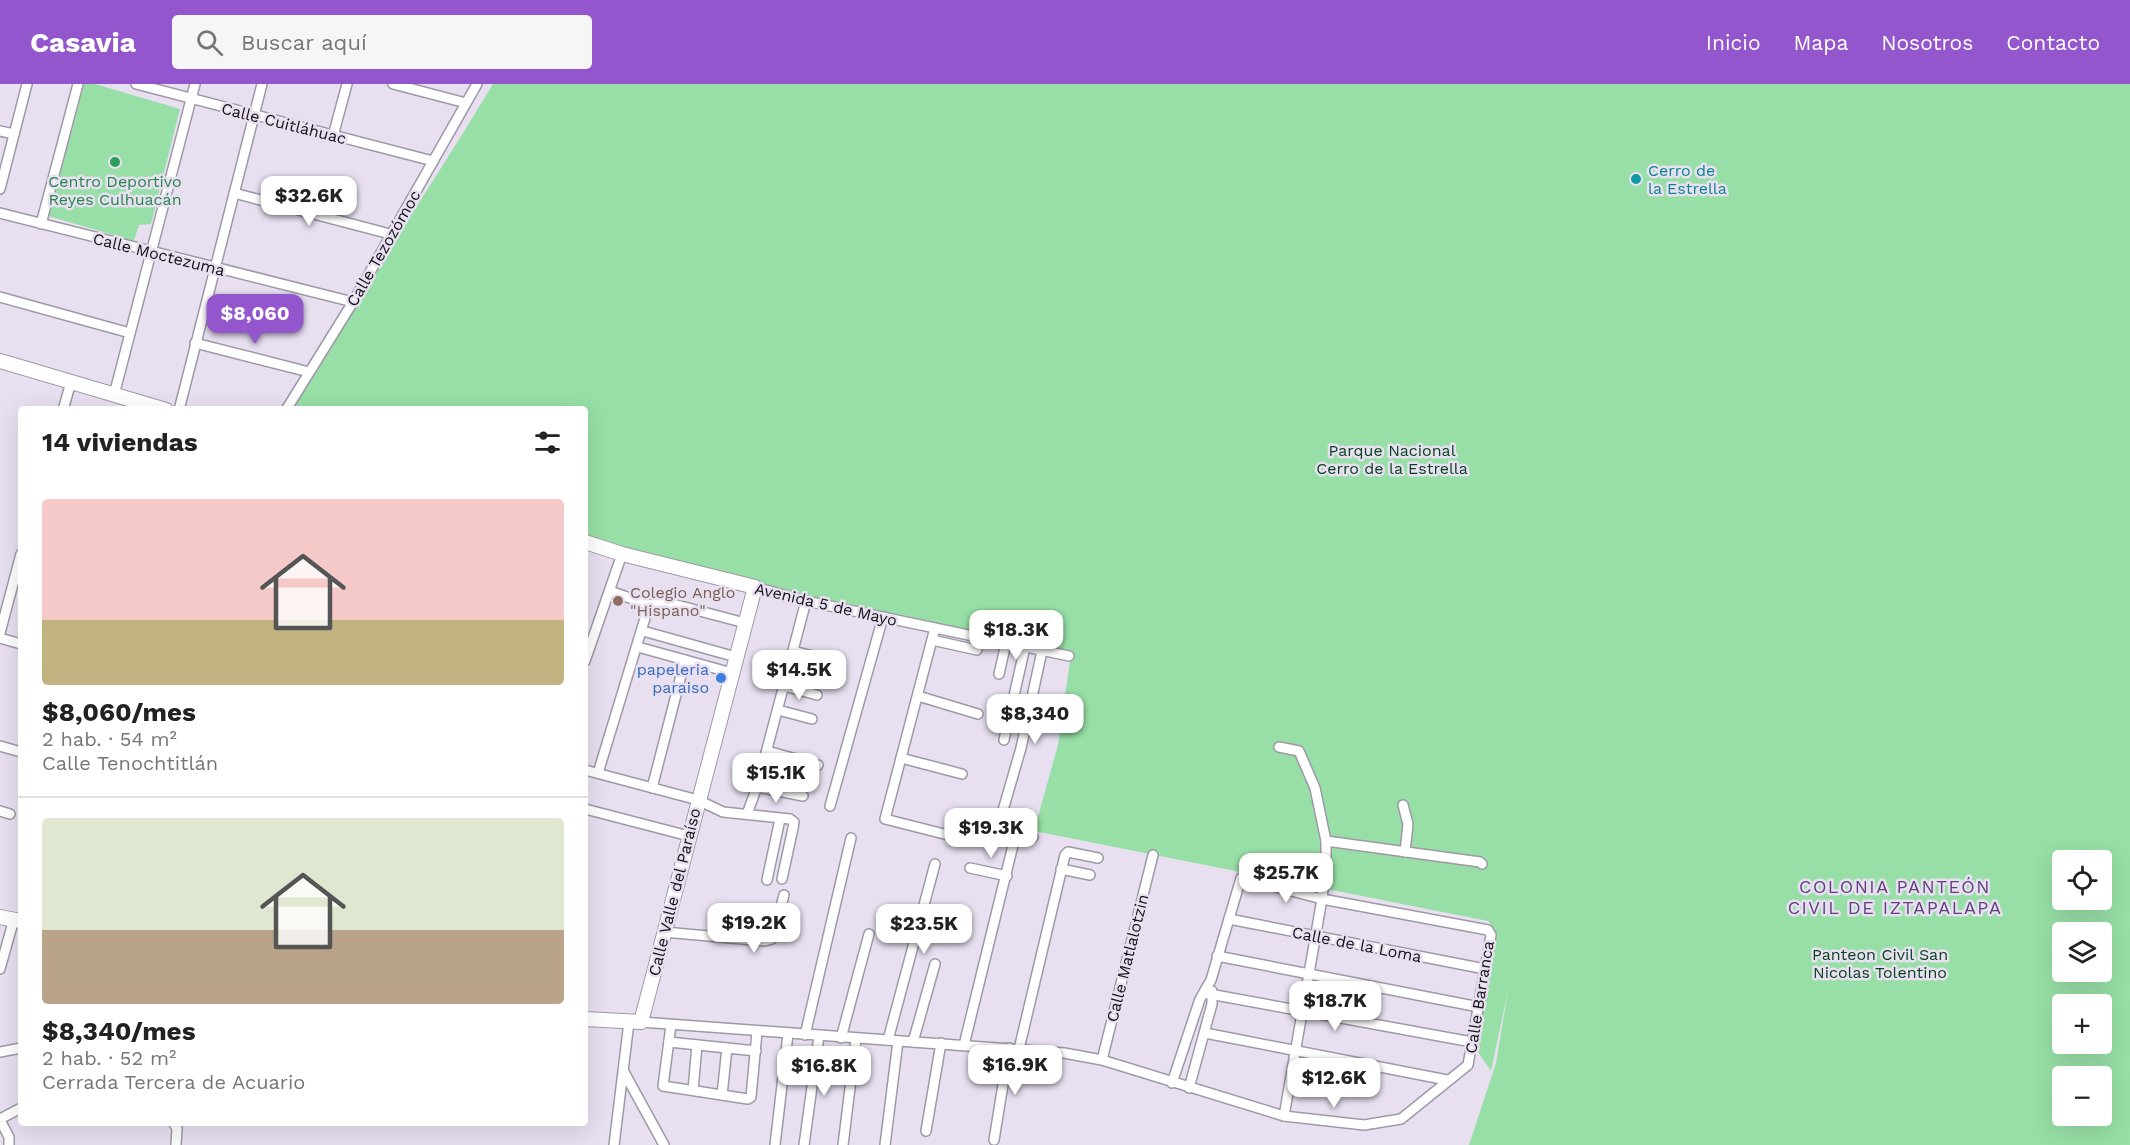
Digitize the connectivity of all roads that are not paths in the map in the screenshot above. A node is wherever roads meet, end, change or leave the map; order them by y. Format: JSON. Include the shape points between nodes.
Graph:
{"nodes":[{"id":1,"x":27,"y":84,"type":"edge"},
{"id":2,"x":78,"y":84,"type":"edge"},
{"id":3,"x":136,"y":84,"type":"edge"},
{"id":4,"x":195,"y":84,"type":"edge"},
{"id":5,"x":262,"y":84,"type":"edge"},
{"id":6,"x":347,"y":84,"type":"edge"},
{"id":7,"x":393,"y":84,"type":"edge"},
{"id":8,"x":477,"y":84,"type":"edge"},
{"id":9,"x":191,"y":99,"type":"junction"},
{"id":10,"x":466,"y":103,"type":"junction"},
{"id":11,"x":255,"y":115,"type":"junction"},
{"id":12,"x":0,"y":131,"type":"edge"},
{"id":13,"x":14,"y":134,"type":"junction"},
{"id":14,"x":333,"y":136,"type":"junction"},
{"id":15,"x":433,"y":161,"type":"junction"},
{"id":16,"x":2,"y":171,"type":"edge"},
{"id":17,"x":0,"y":189,"type":"edge"},
{"id":18,"x":234,"y":193,"type":"junction"},
{"id":19,"x":0,"y":213,"type":"edge"},
{"id":20,"x":41,"y":224,"type":"junction"},
{"id":21,"x":390,"y":234,"type":"junction"},
{"id":22,"x":153,"y":253,"type":"junction"},
{"id":23,"x":215,"y":267,"type":"junction"},
{"id":24,"x":0,"y":297,"type":"edge"},
{"id":25,"x":352,"y":302,"type":"junction"},
{"id":26,"x":130,"y":333,"type":"junction"},
{"id":27,"x":195,"y":344,"type":"junction"},
{"id":28,"x":0,"y":360,"type":"edge"},
{"id":29,"x":309,"y":372,"type":"junction"},
{"id":30,"x":71,"y":382,"type":"junction"},
{"id":31,"x":114,"y":394,"type":"junction"},
{"id":32,"x":64,"y":406,"type":"edge"},
{"id":33,"x":140,"y":406,"type":"edge"},
{"id":34,"x":180,"y":406,"type":"edge"},
{"id":35,"x":288,"y":406,"type":"edge"},
{"id":36,"x":588,"y":543,"type":"edge"},
{"id":37,"x":622,"y":554,"type":"junction"},
{"id":38,"x":18,"y":565,"type":"edge"},
{"id":39,"x":755,"y":587,"type":"junction"},
{"id":40,"x":610,"y":591,"type":"junction"},
{"id":41,"x":806,"y":601,"type":"junction"},
{"id":42,"x":649,"y":605,"type":"junction"},
{"id":43,"x":882,"y":617,"type":"junction"},
{"id":44,"x":745,"y":622,"type":"junction"},
{"id":45,"x":935,"y":628,"type":"junction"},
{"id":46,"x":643,"y":631,"type":"junction"},
{"id":47,"x":0,"y":633,"type":"edge"},
{"id":48,"x":0,"y":638,"type":"edge"},
{"id":49,"x":932,"y":640,"type":"junction"},
{"id":50,"x":18,"y":643,"type":"edge"},
{"id":51,"x":1006,"y":643,"type":"junction"},
{"id":52,"x":638,"y":647,"type":"junction"},
{"id":53,"x":1025,"y":647,"type":"junction"},
{"id":54,"x":976,"y":650,"type":"dead end"},
{"id":55,"x":793,"y":651,"type":"junction"},
{"id":56,"x":1042,"y":651,"type":"junction"},
{"id":57,"x":588,"y":653,"type":"edge"},
{"id":58,"x":1069,"y":656,"type":"dead end"},
{"id":59,"x":736,"y":657,"type":"junction"},
{"id":60,"x":821,"y":658,"type":"dead end"},
{"id":61,"x":685,"y":660,"type":"junction"},
{"id":62,"x":732,"y":674,"type":"junction"},
{"id":63,"x":999,"y":674,"type":"dead end"},
{"id":64,"x":784,"y":686,"type":"junction"},
{"id":65,"x":818,"y":695,"type":"dead end"},
{"id":66,"x":918,"y":696,"type":"junction"},
{"id":67,"x":778,"y":710,"type":"junction"},
{"id":68,"x":978,"y":714,"type":"dead end"},
{"id":69,"x":812,"y":719,"type":"dead end"},
{"id":70,"x":1004,"y":740,"type":"dead end"},
{"id":71,"x":0,"y":746,"type":"edge"},
{"id":72,"x":1279,"y":747,"type":"dead end"},
{"id":73,"x":18,"y":751,"type":"edge"},
{"id":74,"x":767,"y":751,"type":"junction"},
{"id":75,"x":901,"y":758,"type":"junction"},
{"id":76,"x":818,"y":765,"type":"dead end"},
{"id":77,"x":588,"y":771,"type":"edge"},
{"id":78,"x":598,"y":773,"type":"junction"},
{"id":79,"x":962,"y":774,"type":"dead end"},
{"id":80,"x":757,"y":787,"type":"junction"},
{"id":81,"x":652,"y":788,"type":"junction"},
{"id":82,"x":802,"y":796,"type":"dead end"},
{"id":83,"x":698,"y":800,"type":"junction"},
{"id":84,"x":1403,"y":805,"type":"dead end"},
{"id":85,"x":830,"y":806,"type":"dead end"},
{"id":86,"x":588,"y":810,"type":"edge"},
{"id":87,"x":747,"y":814,"type":"junction"},
{"id":88,"x":780,"y":819,"type":"junction"},
{"id":89,"x":967,"y":834,"type":"dead end"},
{"id":90,"x":948,"y":835,"type":"dead end"},
{"id":91,"x":689,"y":836,"type":"junction"},
{"id":92,"x":1016,"y":837,"type":"junction"},
{"id":93,"x":1034,"y":837,"type":"dead end"},
{"id":94,"x":851,"y":838,"type":"dead end"},
{"id":95,"x":1002,"y":838,"type":"dead end"},
{"id":96,"x":1326,"y":841,"type":"junction"},
{"id":97,"x":1405,"y":852,"type":"junction"},
{"id":98,"x":1153,"y":855,"type":"dead end"},
{"id":99,"x":1098,"y":858,"type":"dead end"},
{"id":100,"x":935,"y":864,"type":"dead end"},
{"id":101,"x":1482,"y":864,"type":"dead end"},
{"id":102,"x":970,"y":868,"type":"dead end"},
{"id":103,"x":1061,"y":869,"type":"junction"},
{"id":104,"x":1090,"y":875,"type":"dead end"},
{"id":105,"x":1007,"y":876,"type":"junction"},
{"id":106,"x":1241,"y":878,"type":"dead end"},
{"id":107,"x":767,"y":879,"type":"dead end"},
{"id":108,"x":782,"y":879,"type":"dead end"},
{"id":109,"x":1257,"y":882,"type":"dead end"},
{"id":110,"x":784,"y":895,"type":"dead end"},
{"id":111,"x":1322,"y":899,"type":"junction"},
{"id":112,"x":12,"y":919,"type":"edge"},
{"id":113,"x":1229,"y":919,"type":"junction"},
{"id":114,"x":664,"y":932,"type":"junction"},
{"id":115,"x":869,"y":934,"type":"dead end"},
{"id":116,"x":1314,"y":936,"type":"junction"},
{"id":117,"x":1217,"y":956,"type":"junction"},
{"id":118,"x":935,"y":964,"type":"dead end"},
{"id":119,"x":0,"y":969,"type":"edge"},
{"id":120,"x":1485,"y":969,"type":"junction"},
{"id":121,"x":1307,"y":974,"type":"junction"},
{"id":122,"x":1208,"y":994,"type":"junction"},
{"id":123,"x":1479,"y":1007,"type":"junction"},
{"id":124,"x":1300,"y":1013,"type":"junction"},
{"id":125,"x":588,"y":1019,"type":"edge"},
{"id":126,"x":635,"y":1022,"type":"junction"},
{"id":127,"x":671,"y":1025,"type":"junction"},
{"id":128,"x":758,"y":1032,"type":"junction"},
{"id":129,"x":788,"y":1034,"type":"junction"},
{"id":130,"x":1205,"y":1034,"type":"junction"},
{"id":131,"x":805,"y":1035,"type":"junction"},
{"id":132,"x":819,"y":1036,"type":"junction"},
{"id":133,"x":841,"y":1038,"type":"junction"},
{"id":134,"x":856,"y":1039,"type":"junction"},
{"id":135,"x":888,"y":1040,"type":"junction"},
{"id":136,"x":898,"y":1041,"type":"junction"},
{"id":137,"x":669,"y":1042,"type":"junction"},
{"id":138,"x":913,"y":1042,"type":"junction"},
{"id":139,"x":1472,"y":1042,"type":"junction"},
{"id":140,"x":942,"y":1043,"type":"junction"},
{"id":141,"x":697,"y":1045,"type":"junction"},
{"id":142,"x":964,"y":1045,"type":"junction"},
{"id":143,"x":726,"y":1048,"type":"junction"},
{"id":144,"x":1009,"y":1048,"type":"junction"},
{"id":145,"x":18,"y":1049,"type":"edge"},
{"id":146,"x":1019,"y":1049,"type":"junction"},
{"id":147,"x":756,"y":1051,"type":"junction"},
{"id":148,"x":0,"y":1052,"type":"edge"},
{"id":149,"x":1294,"y":1053,"type":"junction"},
{"id":150,"x":1102,"y":1060,"type":"junction"},
{"id":151,"x":624,"y":1072,"type":"junction"},
{"id":152,"x":1447,"y":1080,"type":"junction"},
{"id":153,"x":1172,"y":1083,"type":"junction"},
{"id":154,"x":1189,"y":1088,"type":"junction"},
{"id":155,"x":693,"y":1090,"type":"junction"},
{"id":156,"x":722,"y":1095,"type":"junction"},
{"id":157,"x":18,"y":1109,"type":"edge"},
{"id":158,"x":1284,"y":1116,"type":"junction"},
{"id":159,"x":0,"y":1119,"type":"edge"},
{"id":160,"x":175,"y":1126,"type":"edge"},
{"id":161,"x":926,"y":1131,"type":"dead end"},
{"id":162,"x":994,"y":1140,"type":"dead end"},
{"id":163,"x":9,"y":1145,"type":"edge"},
{"id":164,"x":176,"y":1145,"type":"edge"},
{"id":165,"x":614,"y":1145,"type":"edge"},
{"id":166,"x":664,"y":1145,"type":"edge"},
{"id":167,"x":775,"y":1145,"type":"edge"},
{"id":168,"x":804,"y":1145,"type":"edge"},
{"id":169,"x":843,"y":1145,"type":"edge"},
{"id":170,"x":885,"y":1145,"type":"edge"}],
"edges":[{"from":1,"to":13,"type":"street"},
{"from":2,"to":20,"type":"street"},
{"from":3,"to":9,"type":"street","name":"Calle Cuitláhuac"},
{"from":4,"to":9,"type":"street"},
{"from":5,"to":11,"type":"street"},
{"from":6,"to":14,"type":"street"},
{"from":7,"to":10,"type":"street"},
{"from":8,"to":10,"type":"street","name":"Calle Tezozómoc"},
{"from":9,"to":11,"type":"street","name":"Calle Cuitláhuac"},
{"from":9,"to":22,"type":"street"},
{"from":10,"to":15,"type":"street","name":"Calle Tezozómoc"},
{"from":11,"to":14,"type":"street","name":"Calle Cuitláhuac"},
{"from":11,"to":18,"type":"street"},
{"from":12,"to":13,"type":"street"},
{"from":13,"to":16,"type":"street"},
{"from":14,"to":15,"type":"street","name":"Calle Cuitláhuac"},
{"from":15,"to":21,"type":"street","name":"Calle Tezozómoc"},
{"from":16,"to":17,"type":"street"},
{"from":18,"to":21,"type":"street"},
{"from":18,"to":23,"type":"street"},
{"from":19,"to":20,"type":"street","name":"Calle Moctezuma"},
{"from":20,"to":22,"type":"street","name":"Calle Moctezuma"},
{"from":21,"to":25,"type":"street","name":"Calle Tezozómoc"},
{"from":22,"to":23,"type":"street","name":"Calle Moctezuma"},
{"from":22,"to":26,"type":"street"},
{"from":23,"to":25,"type":"street","name":"Calle Moctezuma"},
{"from":23,"to":27,"type":"street"},
{"from":24,"to":26,"type":"street"},
{"from":25,"to":29,"type":"street","name":"Calle Tezozómoc"},
{"from":26,"to":31,"type":"street"},
{"from":27,"to":29,"type":"street"},
{"from":27,"to":34,"type":"street"},
{"from":28,"to":30,"type":"street"},
{"from":29,"to":35,"type":"street","name":"Calle Tezozómoc"},
{"from":30,"to":31,"type":"street"},
{"from":30,"to":32,"type":"street"},
{"from":31,"to":33,"type":"street"},
{"from":36,"to":37,"type":"street","name":"Avenida 5 de Mayo"},
{"from":37,"to":39,"type":"street","name":"Avenida 5 de Mayo"},
{"from":37,"to":40,"type":"street"},
{"from":38,"to":47,"type":"street"},
{"from":39,"to":41,"type":"street","name":"Avenida 5 de Mayo"},
{"from":39,"to":44,"type":"street","name":"Calle Valle del Paraíso"},
{"from":40,"to":42,"type":"street"},
{"from":40,"to":57,"type":"street"},
{"from":41,"to":43,"type":"street","name":"Avenida 5 de Mayo"},
{"from":41,"to":55,"type":"street"},
{"from":42,"to":44,"type":"street","via":[[663,601]]},
{"from":42,"to":46,"type":"street"},
{"from":43,"to":45,"type":"street","name":"Avenida 5 de Mayo"},
{"from":43,"to":85,"type":"street"},
{"from":44,"to":59,"type":"street","name":"Calle Valle del Paraíso"},
{"from":45,"to":49,"type":"street"},
{"from":45,"to":51,"type":"street","name":"Avenida 5 de Mayo"},
{"from":46,"to":52,"type":"street"},
{"from":46,"to":59,"type":"street"},
{"from":48,"to":50,"type":"street"},
{"from":49,"to":54,"type":"street"},
{"from":49,"to":66,"type":"street"},
{"from":51,"to":53,"type":"street","name":"Avenida 5 de Mayo"},
{"from":51,"to":63,"type":"street"},
{"from":52,"to":61,"type":"street"},
{"from":52,"to":78,"type":"street"},
{"from":53,"to":56,"type":"street","name":"Avenida 5 de Mayo"},
{"from":53,"to":70,"type":"street"},
{"from":55,"to":60,"type":"street"},
{"from":55,"to":64,"type":"street"},
{"from":56,"to":58,"type":"street","name":"Avenida 5 de Mayo"},
{"from":56,"to":89,"type":"street","via":[[1021,748],[997,831],[993,836]]},
{"from":59,"to":62,"type":"street","name":"Calle Valle del Paraíso"},
{"from":61,"to":62,"type":"street"},
{"from":61,"to":81,"type":"street"},
{"from":62,"to":83,"type":"street","name":"Calle Valle del Paraíso"},
{"from":64,"to":65,"type":"street"},
{"from":64,"to":67,"type":"street"},
{"from":66,"to":68,"type":"street"},
{"from":66,"to":75,"type":"street"},
{"from":67,"to":69,"type":"street"},
{"from":67,"to":74,"type":"street"},
{"from":71,"to":73,"type":"street"},
{"from":72,"to":96,"type":"street","via":[[1299,751],[1315,788]]},
{"from":74,"to":76,"type":"street"},
{"from":74,"to":80,"type":"street"},
{"from":75,"to":79,"type":"street"},
{"from":75,"to":90,"type":"street","via":[[885,819]]},
{"from":77,"to":78,"type":"street"},
{"from":78,"to":81,"type":"street"},
{"from":80,"to":82,"type":"street"},
{"from":80,"to":87,"type":"street"},
{"from":81,"to":83,"type":"street"},
{"from":83,"to":87,"type":"street","via":[[723,812]]},
{"from":83,"to":91,"type":"street","name":"Calle Valle del Paraíso"},
{"from":84,"to":97,"type":"street","via":[[1407,824]]},
{"from":86,"to":91,"type":"street"},
{"from":87,"to":88,"type":"street"},
{"from":88,"to":107,"type":"street"},
{"from":88,"to":108,"type":"street","via":[[794,822]]},
{"from":91,"to":114,"type":"street","name":"Calle Valle del Paraíso"},
{"from":92,"to":93,"type":"street"},
{"from":92,"to":95,"type":"street"},
{"from":92,"to":105,"type":"street"},
{"from":94,"to":131,"type":"street"},
{"from":96,"to":97,"type":"street"},
{"from":96,"to":111,"type":"street"},
{"from":97,"to":101,"type":"street"},
{"from":98,"to":150,"type":"street","name":"Calle Matlalotzin"},
{"from":99,"to":103,"type":"street","via":[[1068,852]]},
{"from":100,"to":135,"type":"street"},
{"from":102,"to":105,"type":"street"},
{"from":103,"to":104,"type":"street"},
{"from":103,"to":146,"type":"street"},
{"from":105,"to":142,"type":"street"},
{"from":106,"to":113,"type":"street"},
{"from":109,"to":111,"type":"street"},
{"from":110,"to":114,"type":"street","via":[[772,939]]},
{"from":111,"to":116,"type":"street"},
{"from":111,"to":120,"type":"street","name":"Calle Barranca","via":[[1488,930],[1491,935]]},
{"from":112,"to":119,"type":"street"},
{"from":113,"to":116,"type":"street","name":"Calle de la Loma"},
{"from":113,"to":117,"type":"street"},
{"from":114,"to":126,"type":"street","name":"Calle Valle del Paraíso"},
{"from":115,"to":133,"type":"street"},
{"from":116,"to":120,"type":"street","name":"Calle de la Loma"},
{"from":116,"to":121,"type":"street"},
{"from":117,"to":121,"type":"street"},
{"from":117,"to":122,"type":"street"},
{"from":118,"to":138,"type":"street"},
{"from":120,"to":123,"type":"street","name":"Calle Barranca"},
{"from":121,"to":123,"type":"street"},
{"from":121,"to":124,"type":"street"},
{"from":122,"to":124,"type":"street"},
{"from":122,"to":130,"type":"street"},
{"from":122,"to":153,"type":"street"},
{"from":123,"to":139,"type":"street","name":"Calle Barranca"},
{"from":124,"to":139,"type":"street"},
{"from":124,"to":149,"type":"street"},
{"from":125,"to":126,"type":"street"},
{"from":126,"to":127,"type":"street"},
{"from":126,"to":151,"type":"street"},
{"from":127,"to":128,"type":"street"},
{"from":127,"to":137,"type":"street"},
{"from":128,"to":129,"type":"street"},
{"from":128,"to":147,"type":"street"},
{"from":129,"to":131,"type":"street"},
{"from":129,"to":167,"type":"street"},
{"from":130,"to":149,"type":"street"},
{"from":130,"to":154,"type":"street"},
{"from":131,"to":132,"type":"street"},
{"from":132,"to":133,"type":"street"},
{"from":132,"to":168,"type":"street"},
{"from":133,"to":134,"type":"street"},
{"from":134,"to":135,"type":"street"},
{"from":134,"to":169,"type":"street"},
{"from":135,"to":136,"type":"street"},
{"from":136,"to":138,"type":"street"},
{"from":136,"to":170,"type":"street"},
{"from":137,"to":141,"type":"street"},
{"from":137,"to":155,"type":"street","via":[[663,1086]]},
{"from":138,"to":140,"type":"street"},
{"from":139,"to":152,"type":"street","name":"Calle Barranca","via":[[1468,1065]]},
{"from":140,"to":142,"type":"street"},
{"from":140,"to":161,"type":"street"},
{"from":141,"to":143,"type":"street"},
{"from":141,"to":155,"type":"street"},
{"from":142,"to":144,"type":"street"},
{"from":143,"to":147,"type":"street"},
{"from":143,"to":156,"type":"street"},
{"from":144,"to":146,"type":"street"},
{"from":144,"to":162,"type":"street"},
{"from":145,"to":148,"type":"street"},
{"from":146,"to":150,"type":"street"},
{"from":147,"to":156,"type":"street","via":[[751,1097]]},
{"from":149,"to":152,"type":"street"},
{"from":149,"to":158,"type":"street"},
{"from":150,"to":153,"type":"street"},
{"from":151,"to":165,"type":"street"},
{"from":151,"to":166,"type":"street"},
{"from":152,"to":158,"type":"street","via":[[1401,1119],[1385,1123]]},
{"from":153,"to":154,"type":"street"},
{"from":154,"to":158,"type":"street"},
{"from":155,"to":156,"type":"street"},
{"from":157,"to":159,"type":"street"},
{"from":159,"to":163,"type":"street"},
{"from":160,"to":164,"type":"street"}]}
